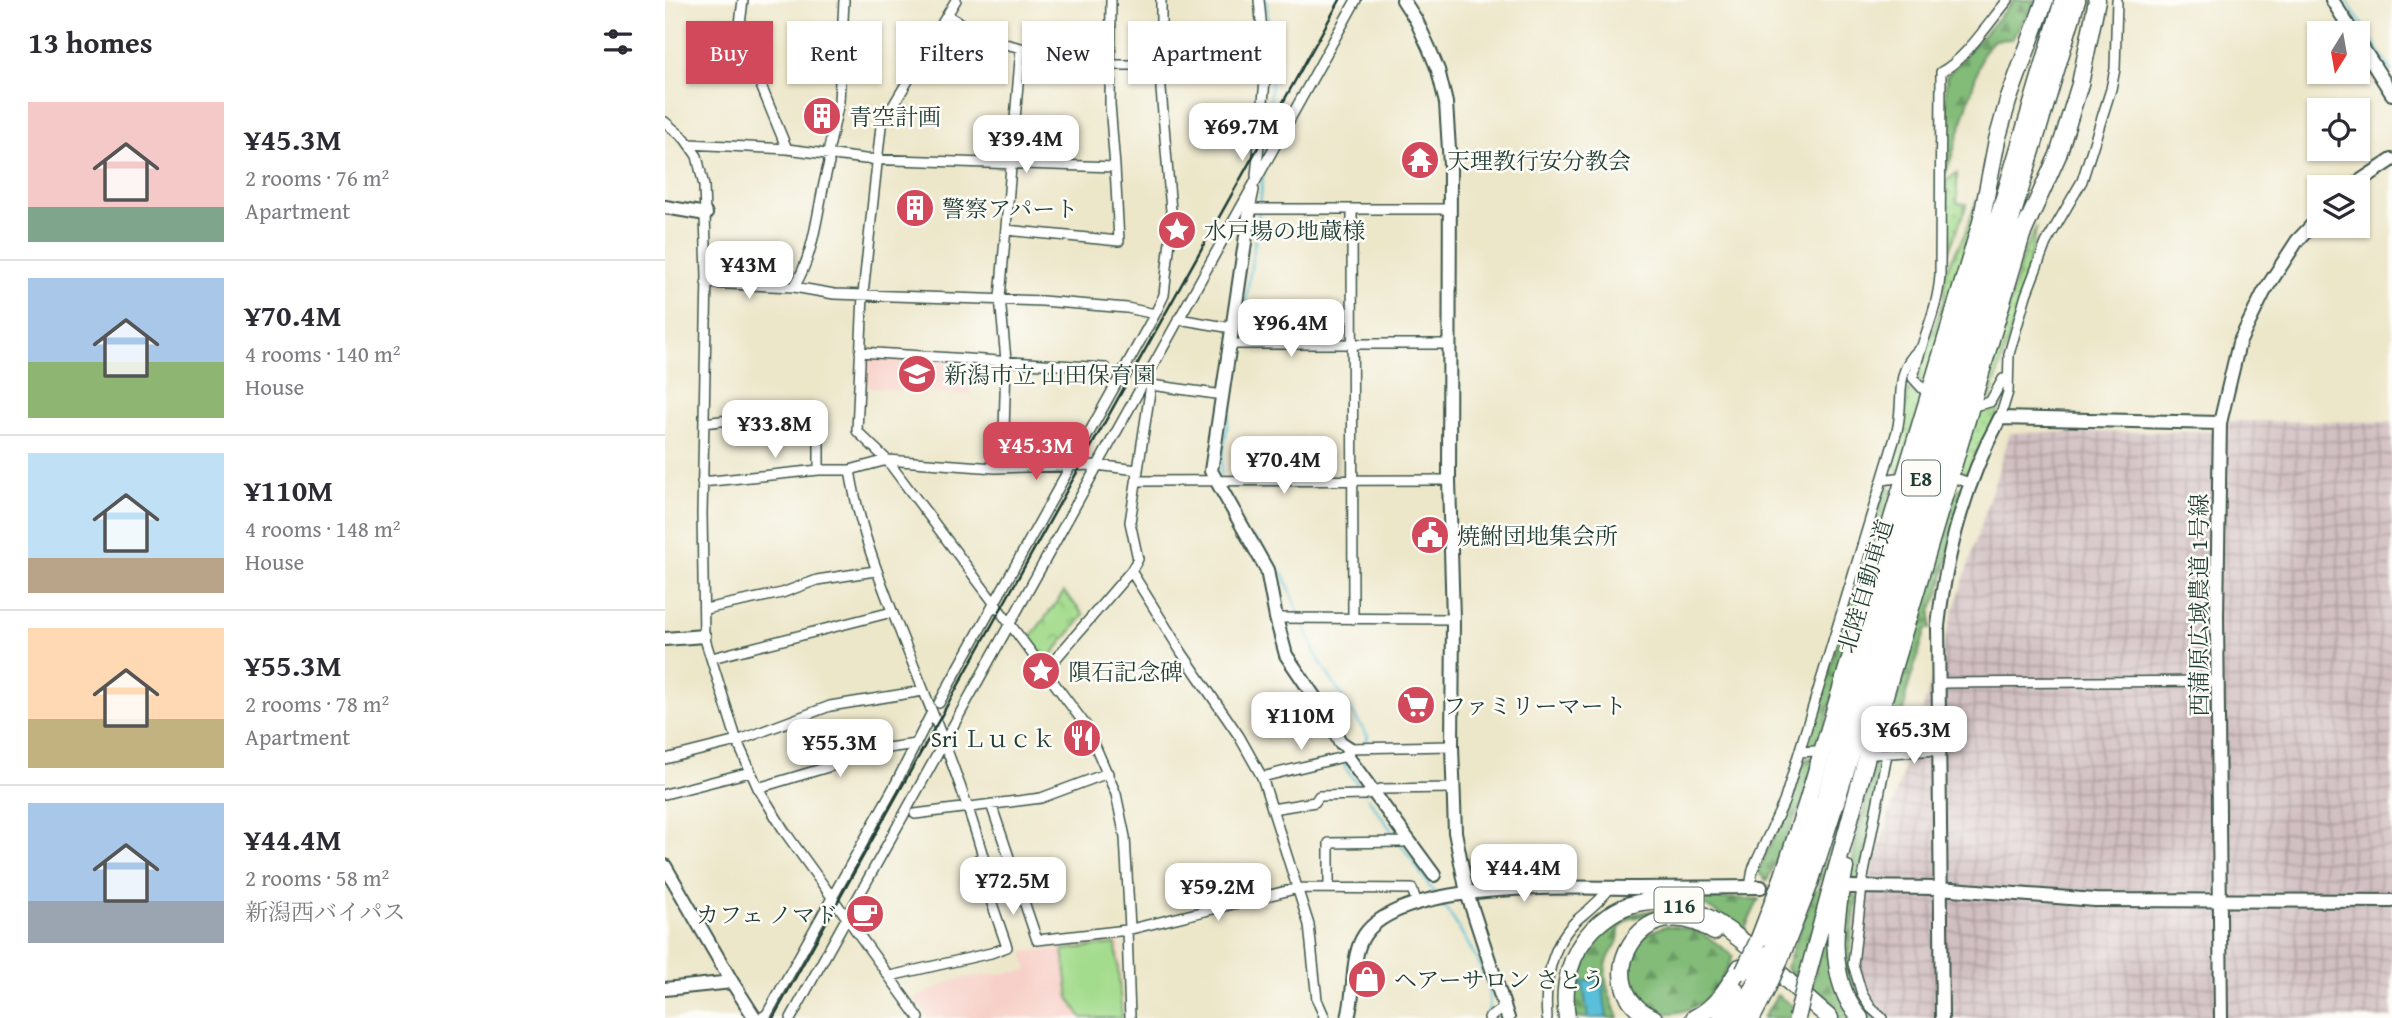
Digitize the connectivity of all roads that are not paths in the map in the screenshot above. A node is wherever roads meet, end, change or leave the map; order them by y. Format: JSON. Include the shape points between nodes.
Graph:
{"nodes":[{"id":1,"x":743,"y":0,"type":"edge"},
{"id":2,"x":844,"y":0,"type":"edge"},
{"id":3,"x":956,"y":0,"type":"edge"},
{"id":4,"x":1111,"y":0,"type":"edge"},
{"id":5,"x":1161,"y":0,"type":"edge"},
{"id":6,"x":1259,"y":0,"type":"edge"},
{"id":7,"x":1356,"y":0,"type":"edge"},
{"id":8,"x":1403,"y":0,"type":"edge"},
{"id":9,"x":2008,"y":0,"type":"edge"},
{"id":10,"x":2045,"y":0,"type":"edge"},
{"id":11,"x":2063,"y":0,"type":"edge"},
{"id":12,"x":2077,"y":0,"type":"edge"},
{"id":13,"x":2097,"y":0,"type":"edge"},
{"id":14,"x":2117,"y":0,"type":"edge"},
{"id":15,"x":2332,"y":0,"type":"edge"},
{"id":16,"x":947,"y":15,"type":"junction"},
{"id":17,"x":1111,"y":21,"type":"edge"},
{"id":18,"x":1162,"y":21,"type":"edge"},
{"id":19,"x":1261,"y":21,"type":"edge"},
{"id":20,"x":2345,"y":21,"type":"edge"},
{"id":21,"x":1021,"y":48,"type":"joint"},
{"id":22,"x":2370,"y":59,"type":"edge"},
{"id":23,"x":1111,"y":84,"type":"edge"},
{"id":24,"x":1162,"y":84,"type":"edge"},
{"id":25,"x":1265,"y":84,"type":"edge"},
{"id":26,"x":2392,"y":94,"type":"edge"},
{"id":27,"x":665,"y":122,"type":"edge"},
{"id":28,"x":689,"y":144,"type":"junction"},
{"id":29,"x":787,"y":149,"type":"junction"},
{"id":30,"x":828,"y":153,"type":"junction"},
{"id":31,"x":877,"y":159,"type":"junction"},
{"id":32,"x":2392,"y":160,"type":"edge"},
{"id":33,"x":1012,"y":162,"type":"junction"},
{"id":34,"x":1115,"y":167,"type":"junction"},
{"id":35,"x":2369,"y":175,"type":"edge"},
{"id":36,"x":1256,"y":180,"type":"junction"},
{"id":37,"x":665,"y":208,"type":"edge"},
{"id":38,"x":1250,"y":209,"type":"junction"},
{"id":39,"x":1449,"y":209,"type":"junction"},
{"id":40,"x":1352,"y":210,"type":"junction"},
{"id":41,"x":706,"y":214,"type":"junction"},
{"id":42,"x":1006,"y":230,"type":"junction"},
{"id":43,"x":2307,"y":231,"type":"edge"},
{"id":44,"x":706,"y":283,"type":"junction"},
{"id":45,"x":794,"y":287,"type":"junction"},
{"id":46,"x":863,"y":294,"type":"junction"},
{"id":47,"x":1000,"y":298,"type":"junction"},
{"id":48,"x":1155,"y":314,"type":"junction"},
{"id":49,"x":1178,"y":320,"type":"junction"},
{"id":50,"x":1232,"y":328,"type":"junction"},
{"id":51,"x":1230,"y":344,"type":"junction"},
{"id":52,"x":1351,"y":344,"type":"junction"},
{"id":53,"x":1449,"y":344,"type":"junction"},
{"id":54,"x":1919,"y":349,"type":"junction"},
{"id":55,"x":860,"y":352,"type":"junction"},
{"id":56,"x":1006,"y":360,"type":"junction"},
{"id":57,"x":1105,"y":368,"type":"dead end"},
{"id":58,"x":2008,"y":379,"type":"junction"},
{"id":59,"x":1923,"y":389,"type":"dead end"},
{"id":60,"x":1223,"y":395,"type":"junction"},
{"id":61,"x":1977,"y":405,"type":"dead end"},
{"id":62,"x":2000,"y":418,"type":"junction"},
{"id":63,"x":703,"y":422,"type":"junction"},
{"id":64,"x":2220,"y":423,"type":"junction"},
{"id":65,"x":887,"y":460,"type":"junction"},
{"id":66,"x":1096,"y":465,"type":"junction"},
{"id":67,"x":1003,"y":467,"type":"junction"},
{"id":68,"x":1070,"y":468,"type":"junction"},
{"id":69,"x":850,"y":470,"type":"junction"},
{"id":70,"x":1138,"y":470,"type":"junction"},
{"id":71,"x":818,"y":471,"type":"junction"},
{"id":72,"x":1896,"y":478,"type":"dead end"},
{"id":73,"x":1955,"y":478,"type":"dead end"},
{"id":74,"x":1449,"y":480,"type":"junction"},
{"id":75,"x":1883,"y":480,"type":"junction"},
{"id":76,"x":1137,"y":481,"type":"junction"},
{"id":77,"x":1215,"y":481,"type":"junction"},
{"id":78,"x":1352,"y":481,"type":"junction"},
{"id":79,"x":702,"y":482,"type":"junction"},
{"id":80,"x":1970,"y":483,"type":"junction"},
{"id":81,"x":875,"y":571,"type":"junction"},
{"id":82,"x":1131,"y":571,"type":"junction"},
{"id":83,"x":995,"y":604,"type":"junction"},
{"id":84,"x":705,"y":609,"type":"junction"},
{"id":85,"x":892,"y":612,"type":"junction"},
{"id":86,"x":1276,"y":618,"type":"junction"},
{"id":87,"x":1453,"y":619,"type":"junction"},
{"id":88,"x":1353,"y":620,"type":"junction"},
{"id":89,"x":1008,"y":624,"type":"junction"},
{"id":90,"x":705,"y":636,"type":"junction"},
{"id":91,"x":665,"y":639,"type":"edge"},
{"id":92,"x":712,"y":658,"type":"junction"},
{"id":93,"x":1046,"y":670,"type":"junction"},
{"id":94,"x":2219,"y":681,"type":"junction"},
{"id":95,"x":1938,"y":683,"type":"junction"},
{"id":96,"x":923,"y":691,"type":"junction"},
{"id":97,"x":939,"y":703,"type":"dead end"},
{"id":98,"x":932,"y":714,"type":"junction"},
{"id":99,"x":737,"y":741,"type":"junction"},
{"id":100,"x":944,"y":742,"type":"junction"},
{"id":101,"x":916,"y":744,"type":"junction"},
{"id":102,"x":1452,"y":746,"type":"junction"},
{"id":103,"x":1938,"y":750,"type":"junction"},
{"id":104,"x":1815,"y":751,"type":"dead end"},
{"id":105,"x":1348,"y":752,"type":"junction"},
{"id":106,"x":1800,"y":752,"type":"junction"},
{"id":107,"x":1872,"y":752,"type":"junction"},
{"id":108,"x":1888,"y":754,"type":"junction"},
{"id":109,"x":665,"y":759,"type":"edge"},
{"id":110,"x":750,"y":772,"type":"junction"},
{"id":111,"x":1108,"y":773,"type":"junction"},
{"id":112,"x":1262,"y":777,"type":"junction"},
{"id":113,"x":758,"y":788,"type":"junction"},
{"id":114,"x":1453,"y":788,"type":"junction"},
{"id":115,"x":1374,"y":793,"type":"junction"},
{"id":116,"x":665,"y":794,"type":"edge"},
{"id":117,"x":991,"y":804,"type":"junction"},
{"id":118,"x":969,"y":807,"type":"junction"},
{"id":119,"x":1272,"y":809,"type":"junction"},
{"id":120,"x":915,"y":814,"type":"dead end"},
{"id":121,"x":1408,"y":840,"type":"junction"},
{"id":122,"x":665,"y":866,"type":"edge"},
{"id":123,"x":1434,"y":875,"type":"dead end"},
{"id":124,"x":1755,"y":887,"type":"joint"},
{"id":125,"x":1847,"y":887,"type":"tunnel mouth"},
{"id":126,"x":1863,"y":887,"type":"junction"},
{"id":127,"x":1299,"y":888,"type":"junction"},
{"id":128,"x":1329,"y":888,"type":"junction"},
{"id":129,"x":1610,"y":888,"type":"junction"},
{"id":130,"x":1939,"y":888,"type":"junction"},
{"id":131,"x":1467,"y":893,"type":"junction"},
{"id":132,"x":832,"y":897,"type":"junction"},
{"id":133,"x":2218,"y":899,"type":"junction"},
{"id":134,"x":2392,"y":901,"type":"edge"},
{"id":135,"x":1417,"y":903,"type":"junction"},
{"id":136,"x":847,"y":917,"type":"junction"},
{"id":137,"x":1128,"y":929,"type":"junction"},
{"id":138,"x":1774,"y":958,"type":"junction"},
{"id":139,"x":1742,"y":969,"type":"junction"},
{"id":140,"x":890,"y":976,"type":"junction"},
{"id":141,"x":731,"y":982,"type":"junction"},
{"id":142,"x":1761,"y":987,"type":"junction"},
{"id":143,"x":665,"y":989,"type":"edge"},
{"id":144,"x":1506,"y":1012,"type":"edge"},
{"id":145,"x":755,"y":1018,"type":"edge"},
{"id":146,"x":761,"y":1018,"type":"edge"},
{"id":147,"x":791,"y":1018,"type":"edge"},
{"id":148,"x":919,"y":1018,"type":"edge"},
{"id":149,"x":1131,"y":1018,"type":"edge"},
{"id":150,"x":1325,"y":1018,"type":"edge"},
{"id":151,"x":1348,"y":1018,"type":"edge"},
{"id":152,"x":1489,"y":1018,"type":"edge"},
{"id":153,"x":1547,"y":1018,"type":"edge"},
{"id":154,"x":1567,"y":1018,"type":"edge"},
{"id":155,"x":1654,"y":1018,"type":"edge"},
{"id":156,"x":1694,"y":1018,"type":"edge"},
{"id":157,"x":1721,"y":1018,"type":"edge"},
{"id":158,"x":1738,"y":1018,"type":"edge"},
{"id":159,"x":1752,"y":1018,"type":"edge"},
{"id":160,"x":1797,"y":1018,"type":"edge"},
{"id":161,"x":1814,"y":1018,"type":"edge"},
{"id":162,"x":1830,"y":1018,"type":"edge"},
{"id":163,"x":1860,"y":1018,"type":"edge"},
{"id":164,"x":1882,"y":1018,"type":"edge"},
{"id":165,"x":1942,"y":1018,"type":"edge"},
{"id":166,"x":2221,"y":1018,"type":"edge"}],
"edges":[{"from":1,"to":29,"type":"street","via":[[739,32]]},
{"from":2,"to":30,"type":"street","via":[[839,102]]},
{"from":3,"to":16,"type":"street"},
{"from":4,"to":17,"type":"street"},
{"from":5,"to":18,"type":"street"},
{"from":6,"to":19,"type":"street"},
{"from":7,"to":36,"type":"street"},
{"from":8,"to":39,"type":"street","via":[[1429,48],[1446,103]]},
{"from":9,"to":54,"type":"street","via":[[1941,72],[1940,288]]},
{"from":10,"to":139,"type":"highway","bridge":true,"via":[[2008,101],[1982,222],[1795,842]]},
{"from":11,"to":138,"type":"highway","name":"北陸自動車道","number":"E8"},
{"from":12,"to":138,"type":"highway","name":"北陸自動車道","number":"E8","via":[[1840,790],[1810,883]]},
{"from":13,"to":107,"type":"highway","via":[[2080,84],[2058,155],[2022,235]]},
{"from":14,"to":58,"type":"street","via":[[2111,89],[2082,181],[2046,243],[2027,295],[2009,354]]},
{"from":15,"to":20,"type":"street"},
{"from":16,"to":21,"type":"street","via":[[986,39]]},
{"from":16,"to":31,"type":"street","via":[[881,127]]},
{"from":21,"to":33,"type":"street"},
{"from":22,"to":26,"type":"street"},
{"from":23,"to":34,"type":"street"},
{"from":24,"to":48,"type":"street","via":[[1172,223],[1164,295]]},
{"from":25,"to":36,"type":"street"},
{"from":27,"to":28,"type":"street"},
{"from":28,"to":29,"type":"street"},
{"from":28,"to":41,"type":"street","via":[[697,156]]},
{"from":29,"to":30,"type":"street"},
{"from":30,"to":31,"type":"street"},
{"from":30,"to":45,"type":"street","via":[[811,246]]},
{"from":31,"to":33,"type":"street"},
{"from":31,"to":46,"type":"street"},
{"from":32,"to":35,"type":"street"},
{"from":33,"to":34,"type":"street"},
{"from":33,"to":42,"type":"street"},
{"from":34,"to":42,"type":"street","via":[[1119,241]]},
{"from":36,"to":38,"type":"street"},
{"from":36,"to":49,"type":"street"},
{"from":37,"to":41,"type":"street"},
{"from":38,"to":40,"type":"street"},
{"from":38,"to":50,"type":"street"},
{"from":39,"to":40,"type":"street"},
{"from":39,"to":53,"type":"street"},
{"from":40,"to":52,"type":"street"},
{"from":41,"to":44,"type":"street"},
{"from":42,"to":47,"type":"street"},
{"from":43,"to":64,"type":"street","name":"西蒲原広域農道 1号線","via":[[2264,292],[2239,343]]},
{"from":44,"to":45,"type":"street"},
{"from":44,"to":63,"type":"street"},
{"from":45,"to":46,"type":"street"},
{"from":46,"to":47,"type":"street"},
{"from":46,"to":55,"type":"street"},
{"from":47,"to":48,"type":"street"},
{"from":47,"to":56,"type":"street"},
{"from":48,"to":68,"type":"street"},
{"from":49,"to":50,"type":"street"},
{"from":49,"to":66,"type":"street"},
{"from":50,"to":51,"type":"street"},
{"from":51,"to":52,"type":"street"},
{"from":51,"to":60,"type":"street"},
{"from":52,"to":53,"type":"street"},
{"from":52,"to":78,"type":"street"},
{"from":53,"to":74,"type":"street"},
{"from":54,"to":59,"type":"street","via":[[1913,377]]},
{"from":54,"to":75,"type":"street","via":[[1902,372],[1900,419]]},
{"from":55,"to":56,"type":"street"},
{"from":55,"to":65,"type":"street","via":[[857,431]]},
{"from":56,"to":57,"type":"street"},
{"from":56,"to":67,"type":"street"},
{"from":58,"to":61,"type":"street","via":[[2003,379],[1990,402]]},
{"from":58,"to":62,"type":"street"},
{"from":60,"to":70,"type":"street","via":[[1151,386]]},
{"from":60,"to":77,"type":"street","via":[[1211,471]]},
{"from":62,"to":64,"type":"street"},
{"from":62,"to":80,"type":"street"},
{"from":63,"to":71,"type":"street","via":[[819,423]]},
{"from":63,"to":79,"type":"street"},
{"from":64,"to":94,"type":"street","name":"西蒲原広域農道 1号線"},
{"from":65,"to":67,"type":"street"},
{"from":65,"to":69,"type":"street"},
{"from":65,"to":83,"type":"street"},
{"from":66,"to":68,"type":"street"},
{"from":66,"to":70,"type":"street"},
{"from":66,"to":89,"type":"street"},
{"from":67,"to":68,"type":"street"},
{"from":68,"to":83,"type":"street"},
{"from":69,"to":71,"type":"street"},
{"from":69,"to":81,"type":"street"},
{"from":70,"to":76,"type":"street"},
{"from":71,"to":79,"type":"street"},
{"from":72,"to":75,"type":"street"},
{"from":73,"to":80,"type":"street"},
{"from":74,"to":78,"type":"street"},
{"from":74,"to":87,"type":"street"},
{"from":75,"to":106,"type":"street"},
{"from":76,"to":77,"type":"street"},
{"from":76,"to":82,"type":"street","via":[[1130,522],[1138,559]]},
{"from":77,"to":78,"type":"street"},
{"from":77,"to":86,"type":"street","via":[[1267,570]]},
{"from":78,"to":88,"type":"street"},
{"from":79,"to":84,"type":"street"},
{"from":80,"to":95,"type":"street","via":[[1945,570],[1938,626]]},
{"from":81,"to":84,"type":"street","via":[[817,580],[782,593]]},
{"from":81,"to":85,"type":"street"},
{"from":82,"to":93,"type":"street"},
{"from":82,"to":112,"type":"street"},
{"from":83,"to":89,"type":"street"},
{"from":83,"to":97,"type":"street"},
{"from":84,"to":90,"type":"street"},
{"from":85,"to":92,"type":"street"},
{"from":85,"to":96,"type":"street"},
{"from":86,"to":88,"type":"street"},
{"from":86,"to":105,"type":"street","via":[[1286,654]]},
{"from":87,"to":88,"type":"street"},
{"from":87,"to":102,"type":"street"},
{"from":89,"to":93,"type":"street"},
{"from":89,"to":100,"type":"street"},
{"from":90,"to":91,"type":"street"},
{"from":90,"to":92,"type":"street"},
{"from":92,"to":99,"type":"street"},
{"from":93,"to":111,"type":"street","via":[[1087,727]]},
{"from":94,"to":95,"type":"street"},
{"from":94,"to":133,"type":"street","name":"西蒲原広域農道 1号線"},
{"from":95,"to":103,"type":"street"},
{"from":96,"to":98,"type":"street"},
{"from":96,"to":99,"type":"street","via":[[830,706]]},
{"from":98,"to":100,"type":"street"},
{"from":98,"to":101,"type":"street"},
{"from":99,"to":109,"type":"street"},
{"from":99,"to":110,"type":"street"},
{"from":100,"to":118,"type":"street"},
{"from":100,"to":136,"type":"street"},
{"from":101,"to":113,"type":"street","via":[[851,753],[838,764]]},
{"from":101,"to":132,"type":"street"},
{"from":102,"to":105,"type":"street"},
{"from":102,"to":114,"type":"street"},
{"from":103,"to":108,"type":"street"},
{"from":103,"to":130,"type":"street"},
{"from":104,"to":106,"type":"street"},
{"from":105,"to":112,"type":"street"},
{"from":105,"to":115,"type":"street"},
{"from":106,"to":124,"type":"street","via":[[1778,817],[1753,869]]},
{"from":107,"to":108,"type":"street"},
{"from":107,"to":160,"type":"highway","bridge":true},
{"from":107,"to":163,"type":"highway","via":[[1843,877],[1836,934],[1839,981]]},
{"from":108,"to":126,"type":"street"},
{"from":110,"to":113,"type":"street"},
{"from":110,"to":116,"type":"street"},
{"from":111,"to":117,"type":"street","via":[[1041,798]]},
{"from":111,"to":137,"type":"street","via":[[1125,837]]},
{"from":112,"to":119,"type":"street"},
{"from":113,"to":132,"type":"street"},
{"from":114,"to":115,"type":"street","via":[[1381,789]]},
{"from":114,"to":131,"type":"street","via":[[1455,832]]},
{"from":115,"to":119,"type":"street","via":[[1319,796],[1315,802]]},
{"from":115,"to":121,"type":"street"},
{"from":117,"to":118,"type":"street"},
{"from":117,"to":137,"type":"street","via":[[1037,940]]},
{"from":118,"to":120,"type":"street"},
{"from":118,"to":140,"type":"street","via":[[983,856],[977,860],[1007,947]]},
{"from":119,"to":127,"type":"street"},
{"from":121,"to":123,"type":"street"},
{"from":121,"to":128,"type":"street","via":[[1329,843]]},
{"from":122,"to":141,"type":"street"},
{"from":124,"to":129,"type":"street"},
{"from":125,"to":126,"type":"street"},
{"from":126,"to":130,"type":"street"},
{"from":126,"to":164,"type":"street","via":[[1853,964],[1862,994]]},
{"from":127,"to":128,"type":"street"},
{"from":127,"to":137,"type":"street"},
{"from":127,"to":150,"type":"street","via":[[1309,925],[1317,1000]]},
{"from":128,"to":135,"type":"street","via":[[1412,889]]},
{"from":129,"to":131,"type":"street"},
{"from":129,"to":153,"type":"street","via":[[1563,937],[1546,982]]},
{"from":130,"to":133,"type":"street","via":[[2095,900]]},
{"from":130,"to":165,"type":"street"},
{"from":131,"to":135,"type":"street"},
{"from":131,"to":144,"type":"street"},
{"from":132,"to":136,"type":"street"},
{"from":132,"to":146,"type":"street"},
{"from":133,"to":134,"type":"street"},
{"from":133,"to":166,"type":"street","name":"西蒲原広域農道 1号線"},
{"from":135,"to":151,"type":"street","via":[[1374,925],[1362,940]]},
{"from":136,"to":140,"type":"street"},
{"from":136,"to":147,"type":"street"},
{"from":137,"to":149,"type":"street"},
{"from":138,"to":142,"type":"highway","name":"北陸自動車道","number":"E8","bridge":true},
{"from":139,"to":156,"type":"highway","via":[[1721,996]]},
{"from":139,"to":157,"type":"highway"},
{"from":140,"to":148,"type":"street"},
{"from":141,"to":143,"type":"street"},
{"from":141,"to":145,"type":"street"},
{"from":142,"to":158,"type":"highway","name":"北陸自動車道","number":"E8"},
{"from":142,"to":159,"type":"highway","name":"北陸自動車道","number":"E8"},
{"from":144,"to":152,"type":"street"},
{"from":154,"to":162,"type":"highway","number":"116","via":[[1567,979],[1584,941],[1614,914],[1654,902],[1686,906],[1710,917]]},
{"from":155,"to":161,"type":"highway","via":[[1630,999],[1623,964],[1638,933],[1658,920],[1671,919],[1697,922],[1710,929]]}]}
